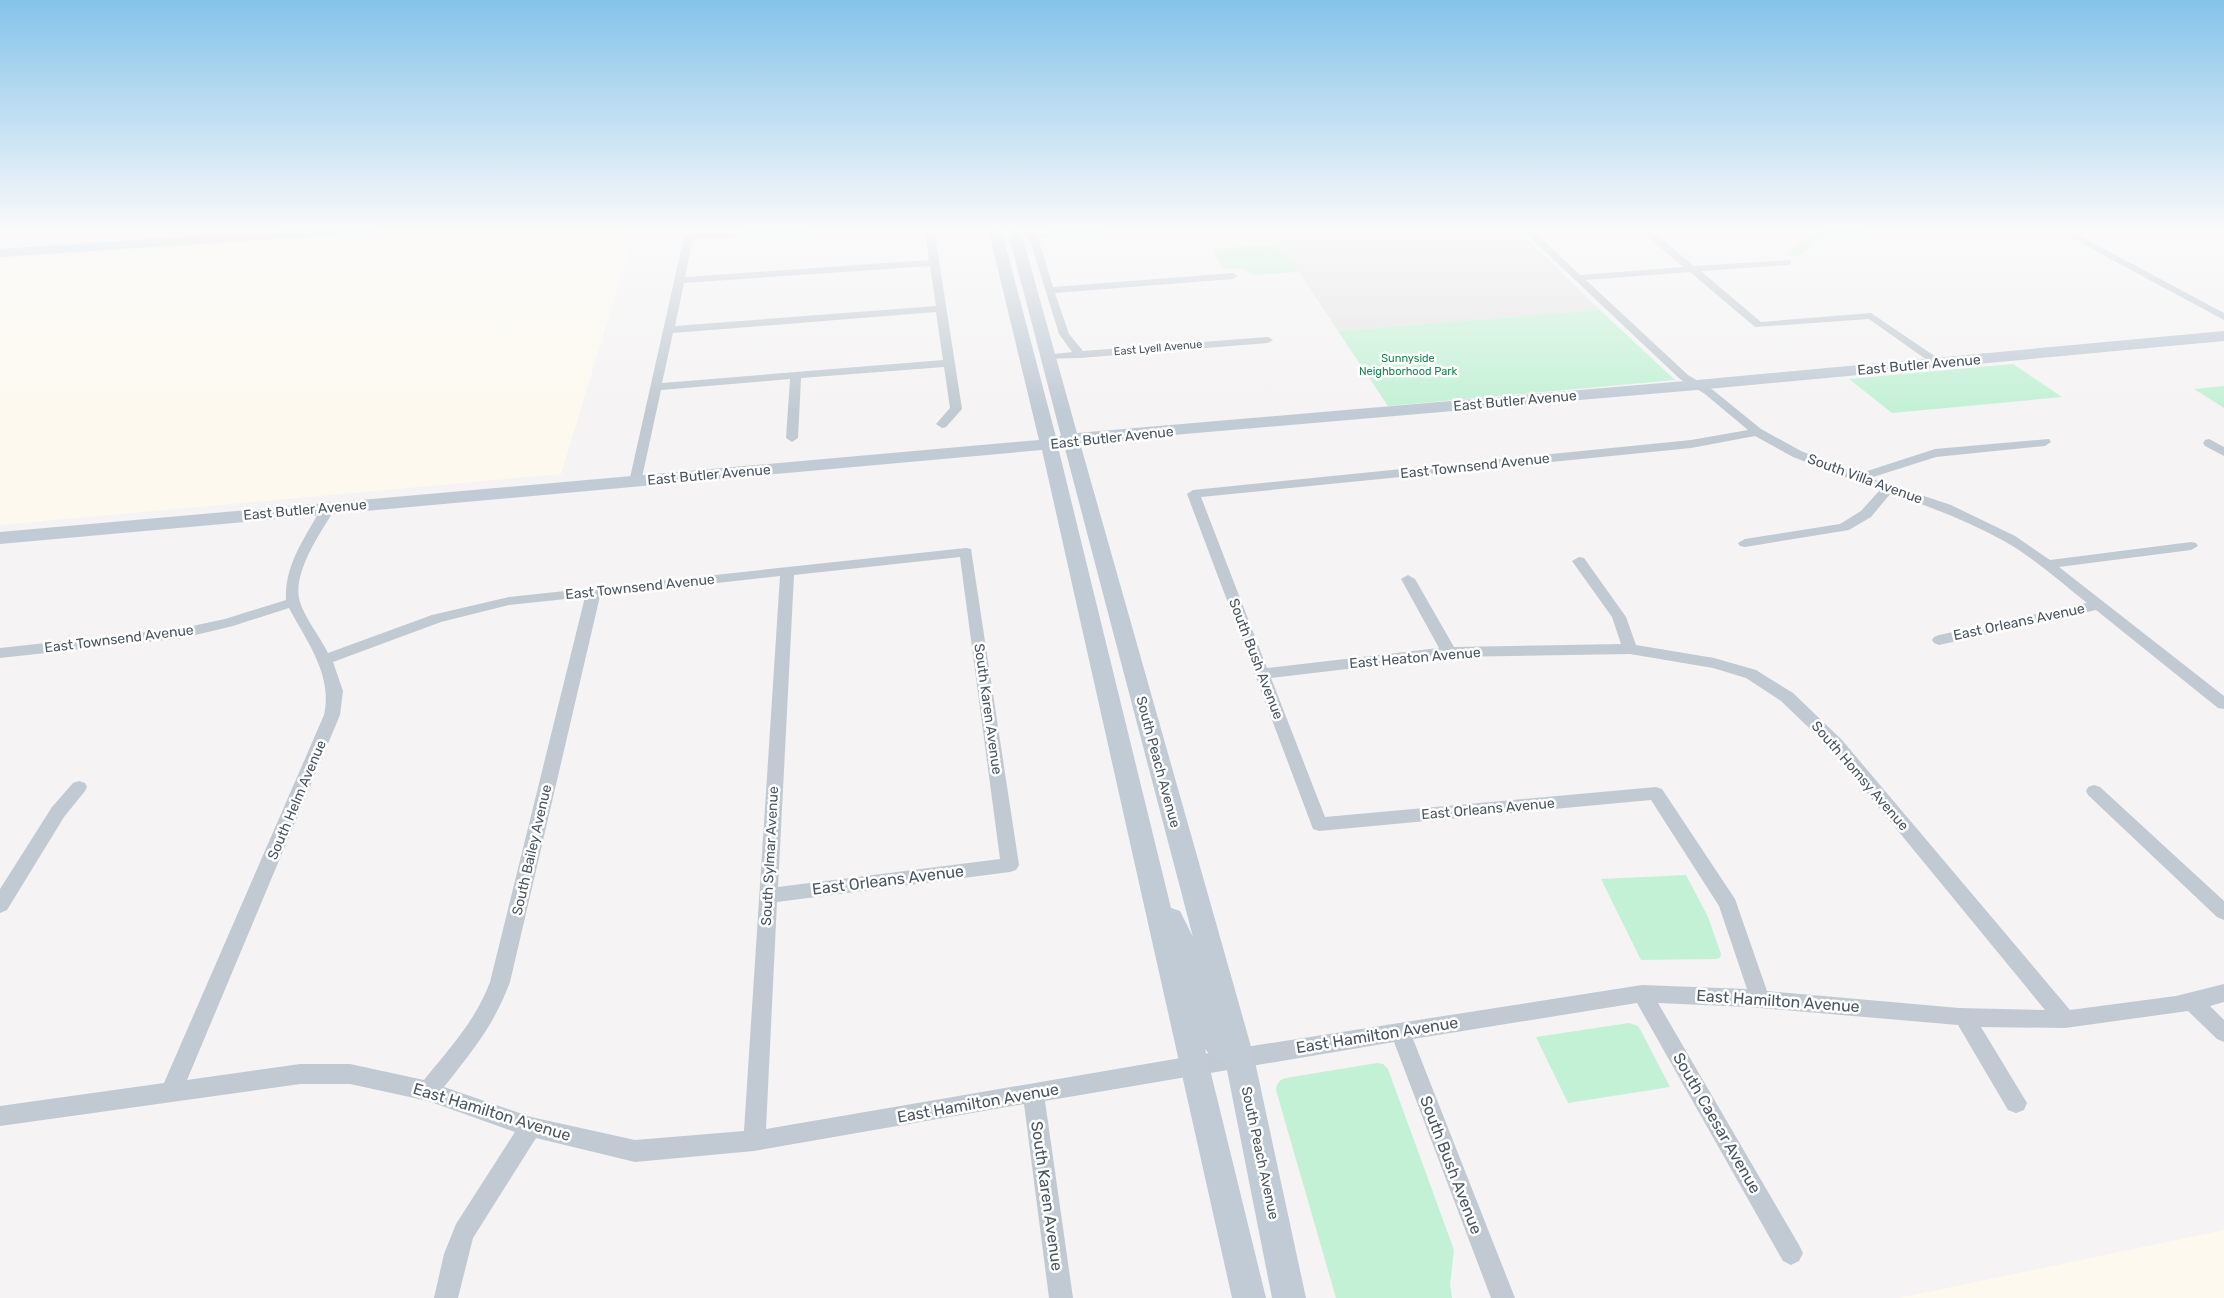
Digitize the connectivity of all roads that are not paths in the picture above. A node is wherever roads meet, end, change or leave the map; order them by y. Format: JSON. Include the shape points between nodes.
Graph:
{"nodes":[{"id":1,"x":678,"y":289,"type":"edge"},
{"id":2,"x":938,"y":289,"type":"edge"},
{"id":3,"x":1010,"y":289,"type":"edge"},
{"id":4,"x":1029,"y":289,"type":"edge"},
{"id":5,"x":1068,"y":289,"type":"edge"},
{"id":6,"x":1588,"y":289,"type":"edge"},
{"id":7,"x":1715,"y":289,"type":"edge"},
{"id":8,"x":2171,"y":289,"type":"edge"},
{"id":9,"x":1049,"y":290,"type":"joint"},
{"id":10,"x":941,"y":309,"type":"junction"},
{"id":11,"x":2224,"y":317,"type":"edge"},
{"id":12,"x":669,"y":330,"type":"junction"},
{"id":13,"x":2224,"y":336,"type":"edge"},
{"id":14,"x":1268,"y":340,"type":"dead end"},
{"id":15,"x":1080,"y":355,"type":"junction"},
{"id":16,"x":1047,"y":357,"type":"junction"},
{"id":17,"x":949,"y":363,"type":"junction"},
{"id":18,"x":1938,"y":363,"type":"junction"},
{"id":19,"x":796,"y":376,"type":"junction"},
{"id":20,"x":1697,"y":385,"type":"junction"},
{"id":21,"x":656,"y":387,"type":"junction"},
{"id":22,"x":942,"y":424,"type":"dead end"},
{"id":23,"x":1178,"y":431,"type":"junction"},
{"id":24,"x":1757,"y":432,"type":"junction"},
{"id":25,"x":792,"y":438,"type":"dead end"},
{"id":26,"x":2224,"y":441,"type":"edge"},
{"id":27,"x":1059,"y":442,"type":"junction"},
{"id":28,"x":2045,"y":442,"type":"dead end"},
{"id":29,"x":2224,"y":452,"type":"edge"},
{"id":30,"x":1858,"y":478,"type":"junction"},
{"id":31,"x":635,"y":482,"type":"junction"},
{"id":32,"x":1888,"y":489,"type":"junction"},
{"id":33,"x":1193,"y":494,"type":"joint"},
{"id":34,"x":1086,"y":497,"type":"junction"},
{"id":35,"x":329,"y":508,"type":"junction"},
{"id":36,"x":0,"y":538,"type":"edge"},
{"id":37,"x":1745,"y":544,"type":"dead end"},
{"id":38,"x":2191,"y":546,"type":"dead end"},
{"id":39,"x":966,"y":552,"type":"joint"},
{"id":40,"x":1579,"y":561,"type":"dead end"},
{"id":41,"x":2046,"y":564,"type":"junction"},
{"id":42,"x":787,"y":571,"type":"junction"},
{"id":43,"x":1408,"y":580,"type":"dead end"},
{"id":44,"x":594,"y":591,"type":"junction"},
{"id":45,"x":293,"y":602,"type":"junction"},
{"id":46,"x":2100,"y":605,"type":"junction"},
{"id":47,"x":1939,"y":640,"type":"dead end"},
{"id":48,"x":1630,"y":649,"type":"junction"},
{"id":49,"x":1449,"y":652,"type":"junction"},
{"id":50,"x":0,"y":653,"type":"edge"},
{"id":51,"x":323,"y":660,"type":"junction"},
{"id":52,"x":1261,"y":674,"type":"junction"},
{"id":53,"x":2218,"y":693,"type":"edge"},
{"id":54,"x":2224,"y":704,"type":"edge"},
{"id":55,"x":80,"y":786,"type":"dead end"},
{"id":56,"x":2094,"y":791,"type":"dead end"},
{"id":57,"x":1319,"y":824,"type":"joint"},
{"id":58,"x":1140,"y":829,"type":"junction"},
{"id":59,"x":1010,"y":865,"type":"joint"},
{"id":60,"x":767,"y":896,"type":"junction"},
{"id":61,"x":0,"y":905,"type":"edge"},
{"id":62,"x":2224,"y":912,"type":"edge"},
{"id":63,"x":2224,"y":993,"type":"edge"},
{"id":64,"x":1642,"y":994,"type":"junction"},
{"id":65,"x":1760,"y":999,"type":"junction"},
{"id":66,"x":2193,"y":1003,"type":"junction"},
{"id":67,"x":1963,"y":1016,"type":"junction"},
{"id":68,"x":2065,"y":1019,"type":"junction"},
{"id":69,"x":1400,"y":1031,"type":"junction"},
{"id":70,"x":2224,"y":1033,"type":"edge"},
{"id":71,"x":1239,"y":1057,"type":"junction"},
{"id":72,"x":1194,"y":1066,"type":"junction"},
{"id":73,"x":428,"y":1090,"type":"junction"},
{"id":74,"x":171,"y":1092,"type":"junction"},
{"id":75,"x":1033,"y":1094,"type":"junction"},
{"id":76,"x":2016,"y":1103,"type":"dead end"},
{"id":77,"x":0,"y":1116,"type":"edge"},
{"id":78,"x":531,"y":1127,"type":"junction"},
{"id":79,"x":754,"y":1141,"type":"junction"},
{"id":80,"x":1791,"y":1253,"type":"dead end"},
{"id":81,"x":446,"y":1298,"type":"edge"},
{"id":82,"x":1060,"y":1298,"type":"edge"},
{"id":83,"x":1249,"y":1298,"type":"edge"},
{"id":84,"x":1290,"y":1298,"type":"edge"},
{"id":85,"x":1503,"y":1298,"type":"edge"}],
"edges":[{"from":1,"to":12,"type":"street"},
{"from":2,"to":10,"type":"street"},
{"from":3,"to":27,"type":"main road","name":"South Peach Avenue"},
{"from":4,"to":16,"type":"main road","name":"South Peach Avenue"},
{"from":5,"to":9,"type":"street"},
{"from":6,"to":20,"type":"street","name":"South Villa Avenue","via":[[1684,377]]},
{"from":7,"to":18,"type":"street","via":[[1759,325],[1871,316]]},
{"from":8,"to":11,"type":"street"},
{"from":9,"to":15,"type":"street","via":[[1064,334]]},
{"from":10,"to":12,"type":"street"},
{"from":10,"to":17,"type":"street"},
{"from":12,"to":21,"type":"street"},
{"from":13,"to":18,"type":"main road","name":"East Butler Avenue"},
{"from":14,"to":15,"type":"street","name":"East Lyell Avenue"},
{"from":15,"to":16,"type":"street","name":"East Lyell Avenue"},
{"from":16,"to":27,"type":"main road","name":"South Peach Avenue"},
{"from":17,"to":19,"type":"street"},
{"from":17,"to":22,"type":"street","via":[[956,409]]},
{"from":18,"to":20,"type":"main road","name":"East Butler Avenue"},
{"from":19,"to":21,"type":"street"},
{"from":19,"to":25,"type":"street"},
{"from":20,"to":23,"type":"main road","name":"East Butler Avenue"},
{"from":20,"to":24,"type":"street","name":"South Villa Avenue"},
{"from":21,"to":31,"type":"street"},
{"from":23,"to":27,"type":"main road","name":"East Butler Avenue"},
{"from":23,"to":34,"type":"main road","via":[[1091,447],[1085,456],[1089,488]]},
{"from":24,"to":30,"type":"street","name":"South Villa Avenue","via":[[1804,458]]},
{"from":24,"to":33,"type":"street","name":"East Townsend Avenue","via":[[1691,444]]},
{"from":26,"to":29,"type":"street","via":[[2209,443]]},
{"from":27,"to":31,"type":"main road","name":"East Butler Avenue"},
{"from":27,"to":34,"type":"main road","name":"South Peach Avenue"},
{"from":27,"to":58,"type":"main road","name":"South Peach Avenue"},
{"from":28,"to":30,"type":"street","via":[[1935,453]]},
{"from":30,"to":32,"type":"street","name":"South Villa Avenue"},
{"from":31,"to":35,"type":"main road","name":"East Butler Avenue"},
{"from":32,"to":37,"type":"street","via":[[1866,514],[1844,527]]},
{"from":32,"to":41,"type":"street","name":"South Villa Avenue","via":[[1978,522]]},
{"from":33,"to":52,"type":"street","name":"South Bush Avenue"},
{"from":34,"to":71,"type":"main road","name":"South Peach Avenue"},
{"from":35,"to":36,"type":"main road","name":"East Butler Avenue"},
{"from":35,"to":45,"type":"street","name":"South Helm Avenue","via":[[297,567],[292,584]]},
{"from":38,"to":41,"type":"street"},
{"from":39,"to":42,"type":"street","name":"East Townsend Avenue"},
{"from":39,"to":59,"type":"street","name":"South Karen Avenue"},
{"from":40,"to":48,"type":"street","via":[[1619,618]]},
{"from":41,"to":46,"type":"street","name":"South Villa Avenue"},
{"from":42,"to":44,"type":"street","name":"East Townsend Avenue"},
{"from":42,"to":60,"type":"street","name":"South Sylmar Avenue"},
{"from":43,"to":49,"type":"street"},
{"from":44,"to":51,"type":"street","name":"East Townsend Avenue","via":[[509,601],[457,612]]},
{"from":44,"to":73,"type":"street","name":"South Bailey Avenue","via":[[500,982],[479,1027]]},
{"from":45,"to":50,"type":"street","name":"East Townsend Avenue","via":[[228,623],[183,633]]},
{"from":45,"to":51,"type":"street","name":"South Helm Avenue"},
{"from":46,"to":47,"type":"street","name":"East Orleans Avenue"},
{"from":46,"to":53,"type":"street","name":"South Villa Avenue"},
{"from":48,"to":49,"type":"street","name":"East Heaton Avenue"},
{"from":48,"to":68,"type":"street","name":"South Homsy Avenue","via":[[1714,663],[1751,674],[1787,697],[1836,744]]},
{"from":49,"to":52,"type":"street","name":"East Heaton Avenue"},
{"from":51,"to":74,"type":"street","name":"South Helm Avenue","via":[[335,692],[332,715]]},
{"from":52,"to":57,"type":"street","name":"South Bush Avenue"},
{"from":53,"to":54,"type":"street","name":"South Villa Avenue"},
{"from":55,"to":61,"type":"street","via":[[58,812]]},
{"from":56,"to":62,"type":"street"},
{"from":57,"to":65,"type":"street","name":"East Orleans Avenue","via":[[1656,793],[1728,904]]},
{"from":58,"to":71,"type":"main road","via":[[1154,862],[1172,925],[1198,977],[1214,1038],[1220,1046]]},
{"from":58,"to":72,"type":"main road","name":"South Peach Avenue"},
{"from":59,"to":60,"type":"street","name":"East Orleans Avenue"},
{"from":60,"to":79,"type":"street","name":"South Sylmar Avenue"},
{"from":63,"to":66,"type":"street","name":"East Hamilton Avenue"},
{"from":64,"to":65,"type":"street","name":"East Hamilton Avenue"},
{"from":64,"to":69,"type":"street","name":"East Hamilton Avenue"},
{"from":64,"to":80,"type":"street","name":"South Caesar Avenue"},
{"from":65,"to":67,"type":"street","name":"East Hamilton Avenue"},
{"from":66,"to":68,"type":"street","name":"East Hamilton Avenue"},
{"from":66,"to":70,"type":"street"},
{"from":67,"to":68,"type":"street","name":"East Hamilton Avenue"},
{"from":67,"to":76,"type":"street"},
{"from":69,"to":71,"type":"street","name":"East Hamilton Avenue"},
{"from":69,"to":85,"type":"street","name":"South Bush Avenue"},
{"from":71,"to":72,"type":"street","name":"East Hamilton Avenue"},
{"from":71,"to":84,"type":"main road","name":"South Peach Avenue"},
{"from":72,"to":75,"type":"street","name":"East Hamilton Avenue"},
{"from":72,"to":83,"type":"main road","name":"South Peach Avenue"},
{"from":73,"to":74,"type":"street","name":"East Hamilton Avenue","via":[[331,1072]]},
{"from":73,"to":78,"type":"street","name":"East Hamilton Avenue"},
{"from":74,"to":77,"type":"street","name":"East Hamilton Avenue"},
{"from":75,"to":79,"type":"street","name":"East Hamilton Avenue"},
{"from":75,"to":82,"type":"street","name":"South Karen Avenue"},
{"from":78,"to":79,"type":"street","name":"East Hamilton Avenue","via":[[635,1151]]},
{"from":78,"to":81,"type":"street","via":[[464,1232]]}]}
